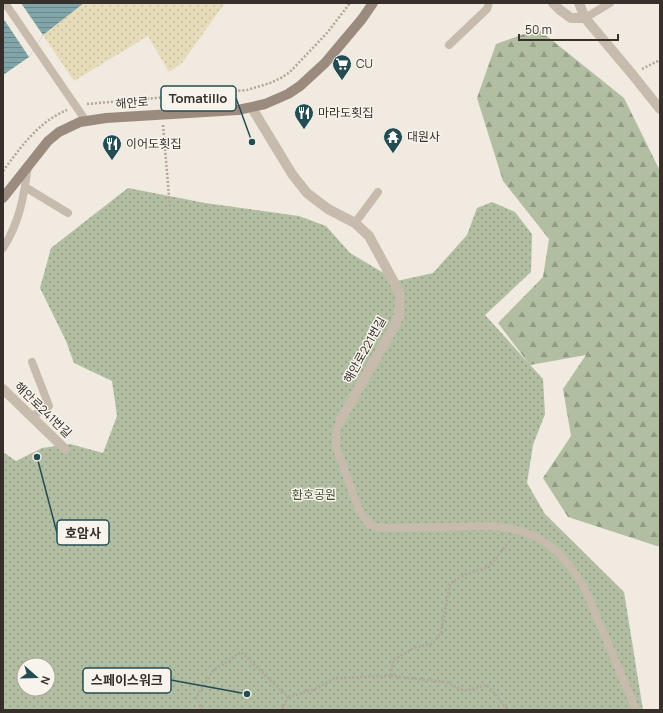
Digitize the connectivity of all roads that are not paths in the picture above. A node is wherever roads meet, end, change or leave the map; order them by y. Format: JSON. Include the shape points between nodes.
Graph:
{"nodes":[{"id":1,"x":5,"y":3,"type":"edge"},
{"id":2,"x":373,"y":3,"type":"edge"},
{"id":3,"x":489,"y":3,"type":"edge"},
{"id":4,"x":553,"y":3,"type":"edge"},
{"id":5,"x":578,"y":3,"type":"edge"},
{"id":6,"x":610,"y":3,"type":"edge"},
{"id":7,"x":584,"y":18,"type":"junction"},
{"id":8,"x":449,"y":45,"type":"dead end"},
{"id":9,"x":252,"y":108,"type":"junction"},
{"id":10,"x":660,"y":109,"type":"edge"},
{"id":11,"x":86,"y":121,"type":"junction"},
{"id":12,"x":28,"y":166,"type":"junction"},
{"id":13,"x":25,"y":187,"type":"junction"},
{"id":14,"x":378,"y":192,"type":"dead end"},
{"id":15,"x":3,"y":198,"type":"edge"},
{"id":16,"x":68,"y":213,"type":"dead end"},
{"id":17,"x":354,"y":223,"type":"junction"},
{"id":18,"x":3,"y":248,"type":"edge"},
{"id":19,"x":32,"y":362,"type":"dead end"},
{"id":20,"x":3,"y":389,"type":"edge"},
{"id":21,"x":31,"y":417,"type":"junction"},
{"id":22,"x":341,"y":418,"type":"joint"},
{"id":23,"x":64,"y":449,"type":"dead end"},
{"id":24,"x":636,"y":710,"type":"edge"}],
"edges":[{"from":1,"to":11,"type":"lane"},
{"from":2,"to":9,"type":"street","name":"해안로","via":[[345,40],[300,86],[276,100]]},
{"from":3,"to":8,"type":"lane","via":[[487,9]]},
{"from":4,"to":7,"type":"street","via":[[571,18]]},
{"from":5,"to":7,"type":"street"},
{"from":6,"to":7,"type":"lane"},
{"from":7,"to":10,"type":"street"},
{"from":9,"to":11,"type":"street","name":"해안로"},
{"from":9,"to":17,"type":"street","name":"해안로221번길","via":[[298,183],[318,202]]},
{"from":11,"to":12,"type":"street","name":"해안로","via":[[59,132]]},
{"from":12,"to":13,"type":"lane"},
{"from":12,"to":15,"type":"street","name":"해안로"},
{"from":13,"to":16,"type":"lane"},
{"from":13,"to":18,"type":"lane","via":[[16,226]]},
{"from":14,"to":17,"type":"lane"},
{"from":17,"to":22,"type":"street","name":"해안로221번길","via":[[369,236],[375,246],[400,295],[400,304],[394,327]]},
{"from":19,"to":21,"type":"lane","via":[[49,406]]},
{"from":20,"to":21,"type":"street","name":"해안로241번길"},
{"from":21,"to":23,"type":"street","name":"해안로241번길"},
{"from":22,"to":24,"type":"lane","via":[[335,439],[337,452],[360,512],[369,524],[384,528],[494,526],[531,534],[556,550],[585,589]]}]}
